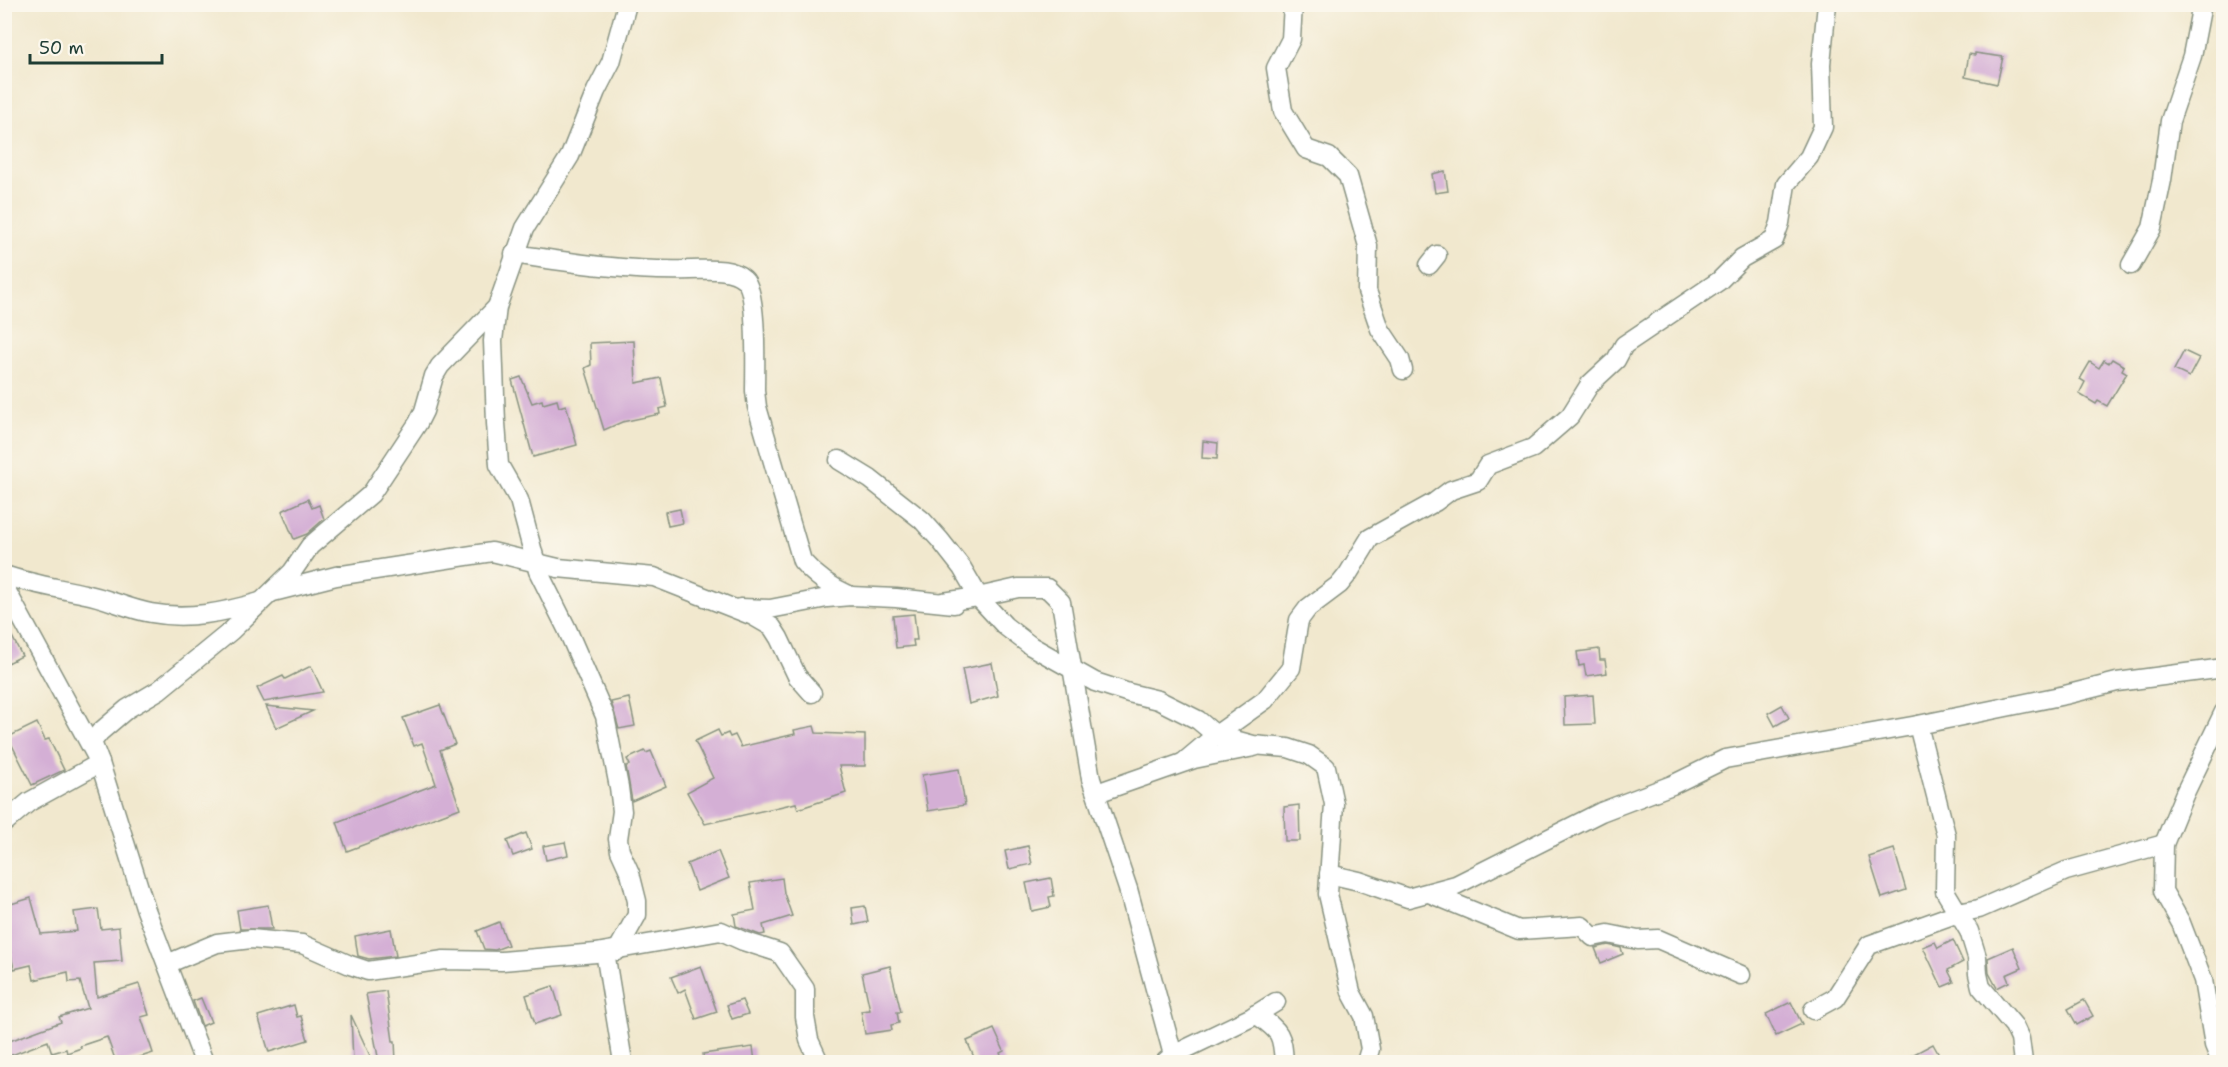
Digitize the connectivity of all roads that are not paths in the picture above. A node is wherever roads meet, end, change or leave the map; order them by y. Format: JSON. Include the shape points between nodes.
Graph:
{"nodes":[{"id":1,"x":627,"y":4,"type":"edge"},
{"id":2,"x":1293,"y":4,"type":"edge"},
{"id":3,"x":1827,"y":4,"type":"edge"},
{"id":4,"x":2202,"y":4,"type":"edge"},
{"id":5,"x":514,"y":254,"type":"junction"},
{"id":6,"x":2131,"y":265,"type":"dead end"},
{"id":7,"x":497,"y":307,"type":"junction"},
{"id":8,"x":1402,"y":370,"type":"dead end"},
{"id":9,"x":839,"y":460,"type":"dead end"},
{"id":10,"x":536,"y":564,"type":"junction"},
{"id":11,"x":4,"y":575,"type":"edge"},
{"id":12,"x":4,"y":586,"type":"edge"},
{"id":13,"x":268,"y":596,"type":"junction"},
{"id":14,"x":851,"y":596,"type":"junction"},
{"id":15,"x":978,"y":597,"type":"junction"},
{"id":16,"x":943,"y":602,"type":"junction"},
{"id":17,"x":734,"y":608,"type":"junction"},
{"id":18,"x":992,"y":612,"type":"junction"},
{"id":19,"x":2223,"y":668,"type":"edge"},
{"id":20,"x":1071,"y":669,"type":"junction"},
{"id":21,"x":812,"y":693,"type":"dead end"},
{"id":22,"x":2223,"y":712,"type":"edge"},
{"id":23,"x":1918,"y":725,"type":"junction"},
{"id":24,"x":1216,"y":735,"type":"junction"},
{"id":25,"x":1261,"y":746,"type":"junction"},
{"id":26,"x":1184,"y":762,"type":"junction"},
{"id":27,"x":100,"y":764,"type":"junction"},
{"id":28,"x":1097,"y":793,"type":"junction"},
{"id":29,"x":4,"y":823,"type":"edge"},
{"id":30,"x":2164,"y":844,"type":"junction"},
{"id":31,"x":1329,"y":874,"type":"junction"},
{"id":32,"x":1429,"y":893,"type":"junction"},
{"id":33,"x":1958,"y":913,"type":"junction"},
{"id":34,"x":611,"y":951,"type":"junction"},
{"id":35,"x":167,"y":964,"type":"junction"},
{"id":36,"x":1741,"y":975,"type":"dead end"},
{"id":37,"x":1276,"y":1002,"type":"dead end"},
{"id":38,"x":1813,"y":1010,"type":"dead end"},
{"id":39,"x":1256,"y":1014,"type":"junction"},
{"id":40,"x":1169,"y":1058,"type":"edge"},
{"id":41,"x":204,"y":1062,"type":"edge"},
{"id":42,"x":623,"y":1062,"type":"edge"},
{"id":43,"x":819,"y":1062,"type":"edge"},
{"id":44,"x":1284,"y":1062,"type":"edge"},
{"id":45,"x":1366,"y":1062,"type":"edge"},
{"id":46,"x":2023,"y":1062,"type":"edge"},
{"id":47,"x":2221,"y":1062,"type":"edge"}],
"edges":[{"from":1,"to":5,"type":"street","via":[[611,62],[570,156],[525,228]]},
{"from":2,"to":8,"type":"street","via":[[1291,39],[1276,68],[1283,111],[1305,149],[1329,157],[1348,176],[1368,246],[1368,291],[1380,329],[1400,359]]},
{"from":3,"to":24,"type":"street","via":[[1821,64],[1823,128],[1809,157],[1786,184],[1774,240],[1742,258],[1719,281],[1624,345],[1616,360],[1590,384],[1570,416],[1533,448],[1488,465],[1478,481],[1451,490],[1370,538],[1340,584],[1308,608],[1299,620],[1291,668],[1265,700]]},
{"from":4,"to":6,"type":"street","via":[[2193,56],[2170,121],[2152,228]]},
{"from":5,"to":7,"type":"street"},
{"from":5,"to":14,"type":"street","via":[[599,266],[729,272],[745,280],[752,294],[757,407],[802,561],[832,588]]},
{"from":7,"to":10,"type":"street","via":[[493,341],[500,465],[519,500]]},
{"from":7,"to":13,"type":"street","via":[[440,366],[421,417],[378,485],[310,546]]},
{"from":9,"to":15,"type":"street","via":[[922,520],[962,568]]},
{"from":10,"to":13,"type":"street","via":[[492,552],[336,576]]},
{"from":10,"to":17,"type":"street","via":[[654,577]]},
{"from":10,"to":34,"type":"street","via":[[605,716],[622,811],[620,851],[637,901],[637,915]]},
{"from":11,"to":13,"type":"street","via":[[88,594],[152,614],[177,616],[234,610]]},
{"from":12,"to":27,"type":"street"},
{"from":13,"to":27,"type":"street","via":[[159,690],[127,709],[100,732],[92,742]]},
{"from":14,"to":16,"type":"street"},
{"from":14,"to":17,"type":"street","via":[[770,609]]},
{"from":15,"to":16,"type":"street"},
{"from":15,"to":18,"type":"street"},
{"from":15,"to":20,"type":"street","via":[[1018,588],[1047,588],[1061,602]]},
{"from":16,"to":18,"type":"street"},
{"from":17,"to":21,"type":"street","via":[[772,627],[797,676]]},
{"from":18,"to":20,"type":"street","via":[[1031,646]]},
{"from":19,"to":23,"type":"street","via":[[2117,682]]},
{"from":20,"to":24,"type":"street","via":[[1095,682],[1158,700],[1198,720]]},
{"from":20,"to":28,"type":"street"},
{"from":22,"to":30,"type":"street"},
{"from":23,"to":32,"type":"street","via":[[1725,759],[1672,785],[1601,812],[1456,885]]},
{"from":23,"to":33,"type":"street","via":[[1946,835],[1945,891]]},
{"from":24,"to":25,"type":"street"},
{"from":24,"to":26,"type":"street"},
{"from":25,"to":26,"type":"street"},
{"from":25,"to":31,"type":"street","via":[[1288,748],[1309,755],[1326,767],[1334,804]]},
{"from":26,"to":28,"type":"street"},
{"from":27,"to":29,"type":"street","via":[[29,802]]},
{"from":27,"to":35,"type":"street"},
{"from":28,"to":40,"type":"street","via":[[1128,889]]},
{"from":30,"to":33,"type":"street","via":[[2066,872],[1979,909]]},
{"from":30,"to":47,"type":"street","via":[[2163,891],[2181,923],[2203,980],[2214,1045]]},
{"from":31,"to":32,"type":"street","via":[[1408,898]]},
{"from":31,"to":45,"type":"street","via":[[1328,894],[1340,948],[1351,992],[1364,1017],[1370,1049]]},
{"from":32,"to":36,"type":"street","via":[[1519,930],[1582,926],[1593,938],[1608,934],[1658,939]]},
{"from":33,"to":38,"type":"street","via":[[1869,945],[1835,998]]},
{"from":33,"to":46,"type":"street","via":[[1969,932],[1982,987],[2014,1026]]},
{"from":34,"to":35,"type":"street","via":[[502,961],[444,960],[368,971],[302,944],[251,939],[217,944]]},
{"from":34,"to":42,"type":"street"},
{"from":34,"to":43,"type":"street","via":[[721,932],[780,953],[805,989],[809,1040]]},
{"from":35,"to":41,"type":"street"},
{"from":37,"to":39,"type":"street"},
{"from":39,"to":40,"type":"street"},
{"from":39,"to":44,"type":"street","via":[[1275,1028],[1282,1039]]}]}
